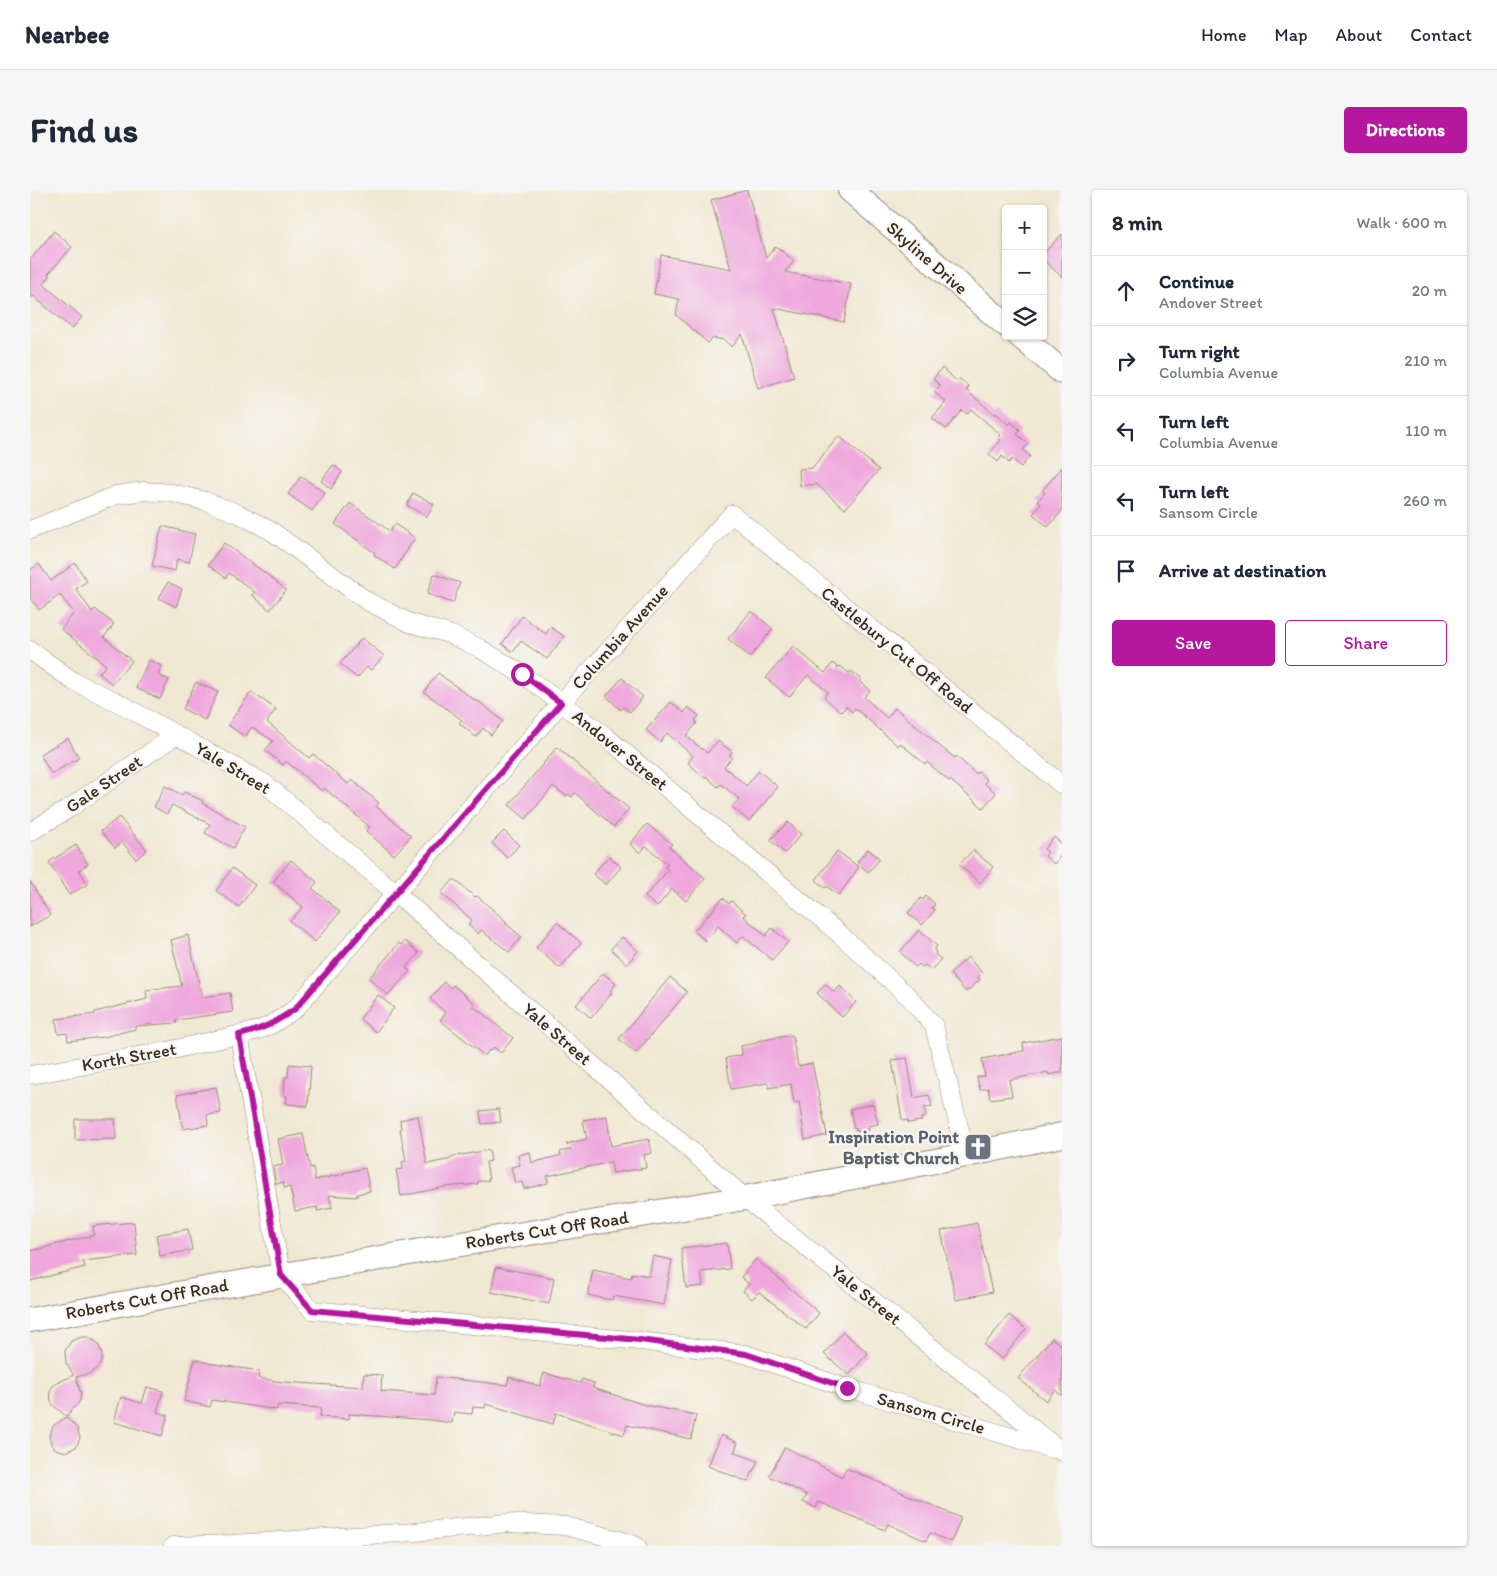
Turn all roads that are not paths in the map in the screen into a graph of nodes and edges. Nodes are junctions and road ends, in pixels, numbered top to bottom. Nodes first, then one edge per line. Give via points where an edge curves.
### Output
1 (850, 190) edge
2 (1002, 322) edge
3 (1025, 340) edge
4 (1062, 372) edge
5 (732, 514) joint
6 (30, 530) edge
7 (30, 650) edge
8 (561, 703) junction
9 (176, 735) junction
10 (1062, 785) edge
11 (30, 832) edge
12 (396, 893) junction
13 (234, 1036) junction
14 (30, 1075) edge
15 (1062, 1134) edge
16 (966, 1155) junction
17 (745, 1198) junction
18 (281, 1275) junction
19 (30, 1320) edge
20 (1062, 1452) edge
21 (172, 1546) edge
22 (637, 1546) edge

1 - 2 street, Skyline Drive
3 - 4 street
5 - 8 street, Columbia Avenue
5 - 10 street, Castlebury Cut Off Road
6 - 8 street, Andover Street via 116,495 144,491 172,493 205,501 273,532 367,601 410,623 449,634 479,648
7 - 9 street, Yale Street via 73,681
8 - 12 street, Columbia Avenue
8 - 16 street, Andover Street via 604,735 909,996 934,1026
9 - 11 street, Gale Street
9 - 12 street, Yale Street via 264,784
12 - 13 street, Columbia Avenue via 295,1009 259,1030
12 - 17 street, Yale Street
13 - 14 street, Korth Street
13 - 18 street
15 - 16 street, Roberts Cut Off Road
16 - 17 street, Roberts Cut Off Road
17 - 18 street, Roberts Cut Off Road
17 - 20 street, Yale Street
18 - 19 street, Roberts Cut Off Road
18 - 20 street, Sansom Circle via 312,1310 640,1340 746,1354 847,1388
21 - 22 street via 415,1532 508,1523 565,1526

